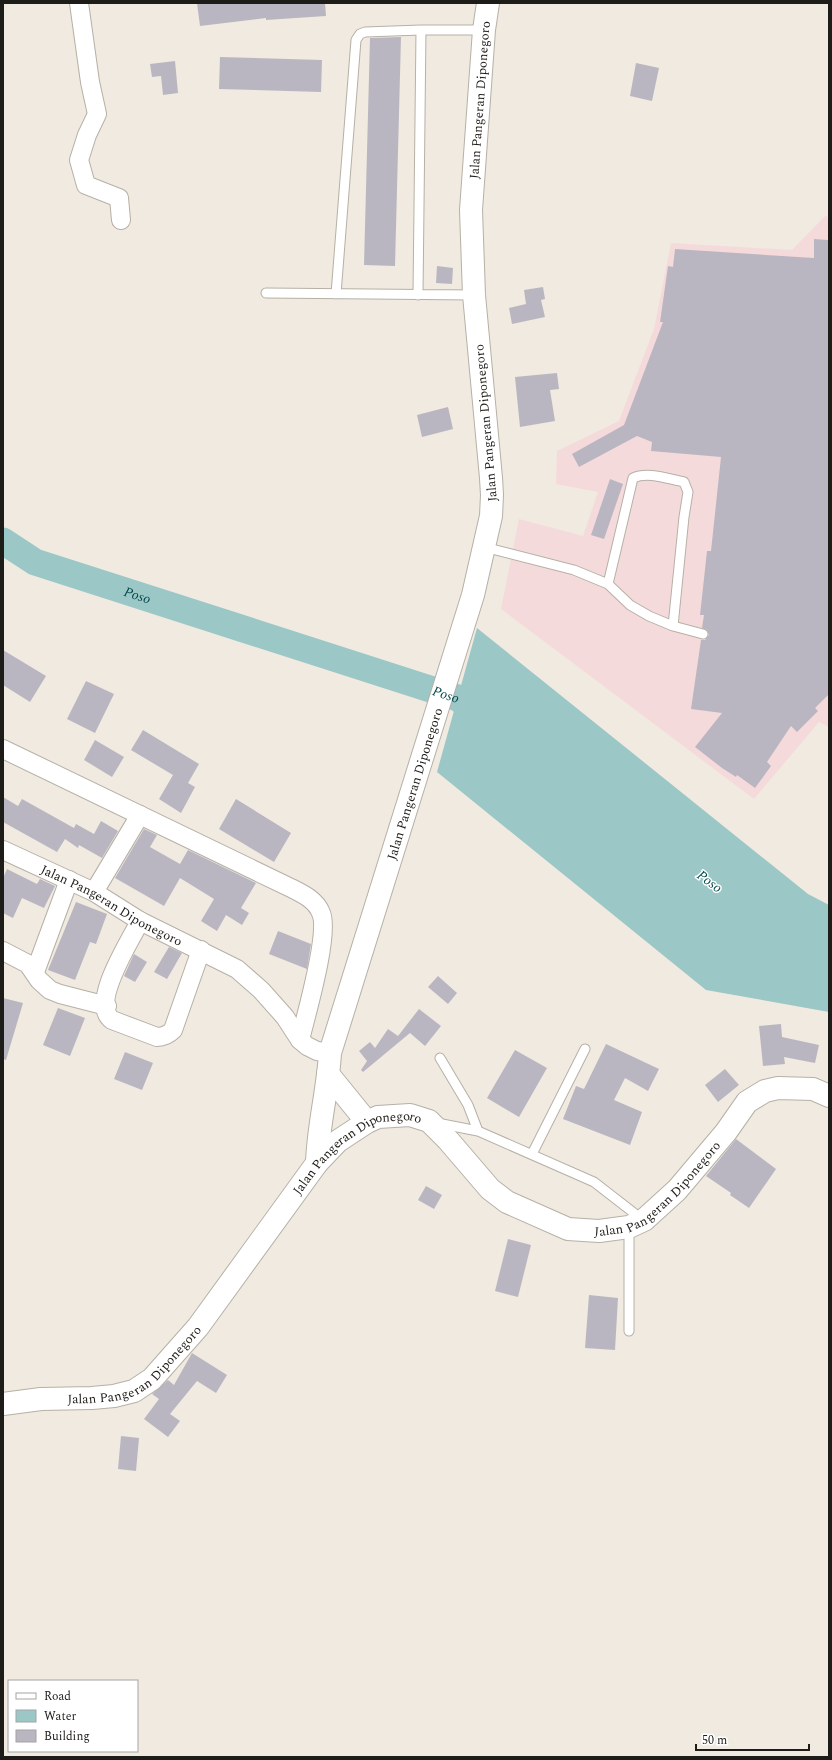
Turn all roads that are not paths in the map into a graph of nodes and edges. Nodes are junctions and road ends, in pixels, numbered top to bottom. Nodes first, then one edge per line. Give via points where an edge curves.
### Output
1 (79, 3) edge
2 (488, 3) edge
3 (422, 30) junction
4 (484, 30) junction
5 (121, 220) dead end
6 (266, 293) dead end
7 (336, 294) junction
8 (418, 295) junction
9 (474, 295) junction
10 (484, 547) junction
11 (608, 584) junction
12 (673, 626) junction
13 (703, 634) dead end
14 (3, 749) edge
15 (140, 815) junction
16 (3, 850) edge
17 (69, 880) junction
18 (94, 892) junction
19 (140, 921) junction
20 (201, 950) junction
21 (3, 951) edge
22 (35, 972) junction
23 (106, 1006) junction
24 (300, 1040) junction
25 (585, 1049) dead end
26 (440, 1058) dead end
27 (329, 1064) junction
28 (829, 1096) edge
29 (429, 1121) junction
30 (367, 1122) junction
31 (478, 1131) junction
32 (532, 1154) junction
33 (317, 1163) junction
34 (637, 1224) junction
35 (629, 1331) dead end
36 (3, 1404) edge

1 - 5 street via 90,82 98,114 78,160 86,186 119,198
2 - 4 main road, Jalan Pangeran Diponegoro
3 - 4 lane
3 - 7 lane via 365,32 356,40
3 - 8 lane
4 - 9 main road, Jalan Pangeran Diponegoro via 471,210
6 - 7 lane
7 - 8 lane
8 - 9 lane
9 - 10 main road, Jalan Pangeran Diponegoro via 492,495 491,516
10 - 11 lane via 574,570
10 - 27 main road, Jalan Pangeran Diponegoro via 473,595
11 - 12 lane via 621,597 643,612
11 - 12 lane via 633,478 650,475 684,482 688,492
12 - 13 lane
14 - 15 street
15 - 18 street
15 - 24 street via 298,892 317,906 324,924 317,968
16 - 17 street, Jalan Pangeran Diponegoro
17 - 18 street, Jalan Pangeran Diponegoro
17 - 22 street
18 - 19 street, Jalan Pangeran Diponegoro
19 - 20 street, Jalan Pangeran Diponegoro
19 - 23 street via 111,977 106,992
20 - 23 street via 173,1030 168,1035 157,1037 112,1020
20 - 24 street, Jalan Pangeran Diponegoro via 237,969 261,990 285,1017
21 - 22 street via 28,964
22 - 23 street via 39,980 50,990
24 - 27 street, Jalan Pangeran Diponegoro via 317,1051
25 - 32 lane
26 - 31 lane via 468,1105
27 - 30 main road
27 - 33 main road via 318,1138
28 - 34 main road, Jalan Pangeran Diponegoro via 813,1089 778,1088 765,1091 748,1102 677,1190
29 - 30 main road, Jalan Pangeran Diponegoro via 410,1114 401,1114 378,1117
29 - 31 lane
29 - 34 main road, Jalan Pangeran Diponegoro via 490,1189 508,1202 568,1229 599,1231
30 - 33 main road, Jalan Pangeran Diponegoro via 338,1141
31 - 32 lane
32 - 34 lane via 594,1182
33 - 36 main road, Jalan Pangeran Diponegoro via 198,1327 152,1379 134,1391 114,1396
34 - 35 lane

